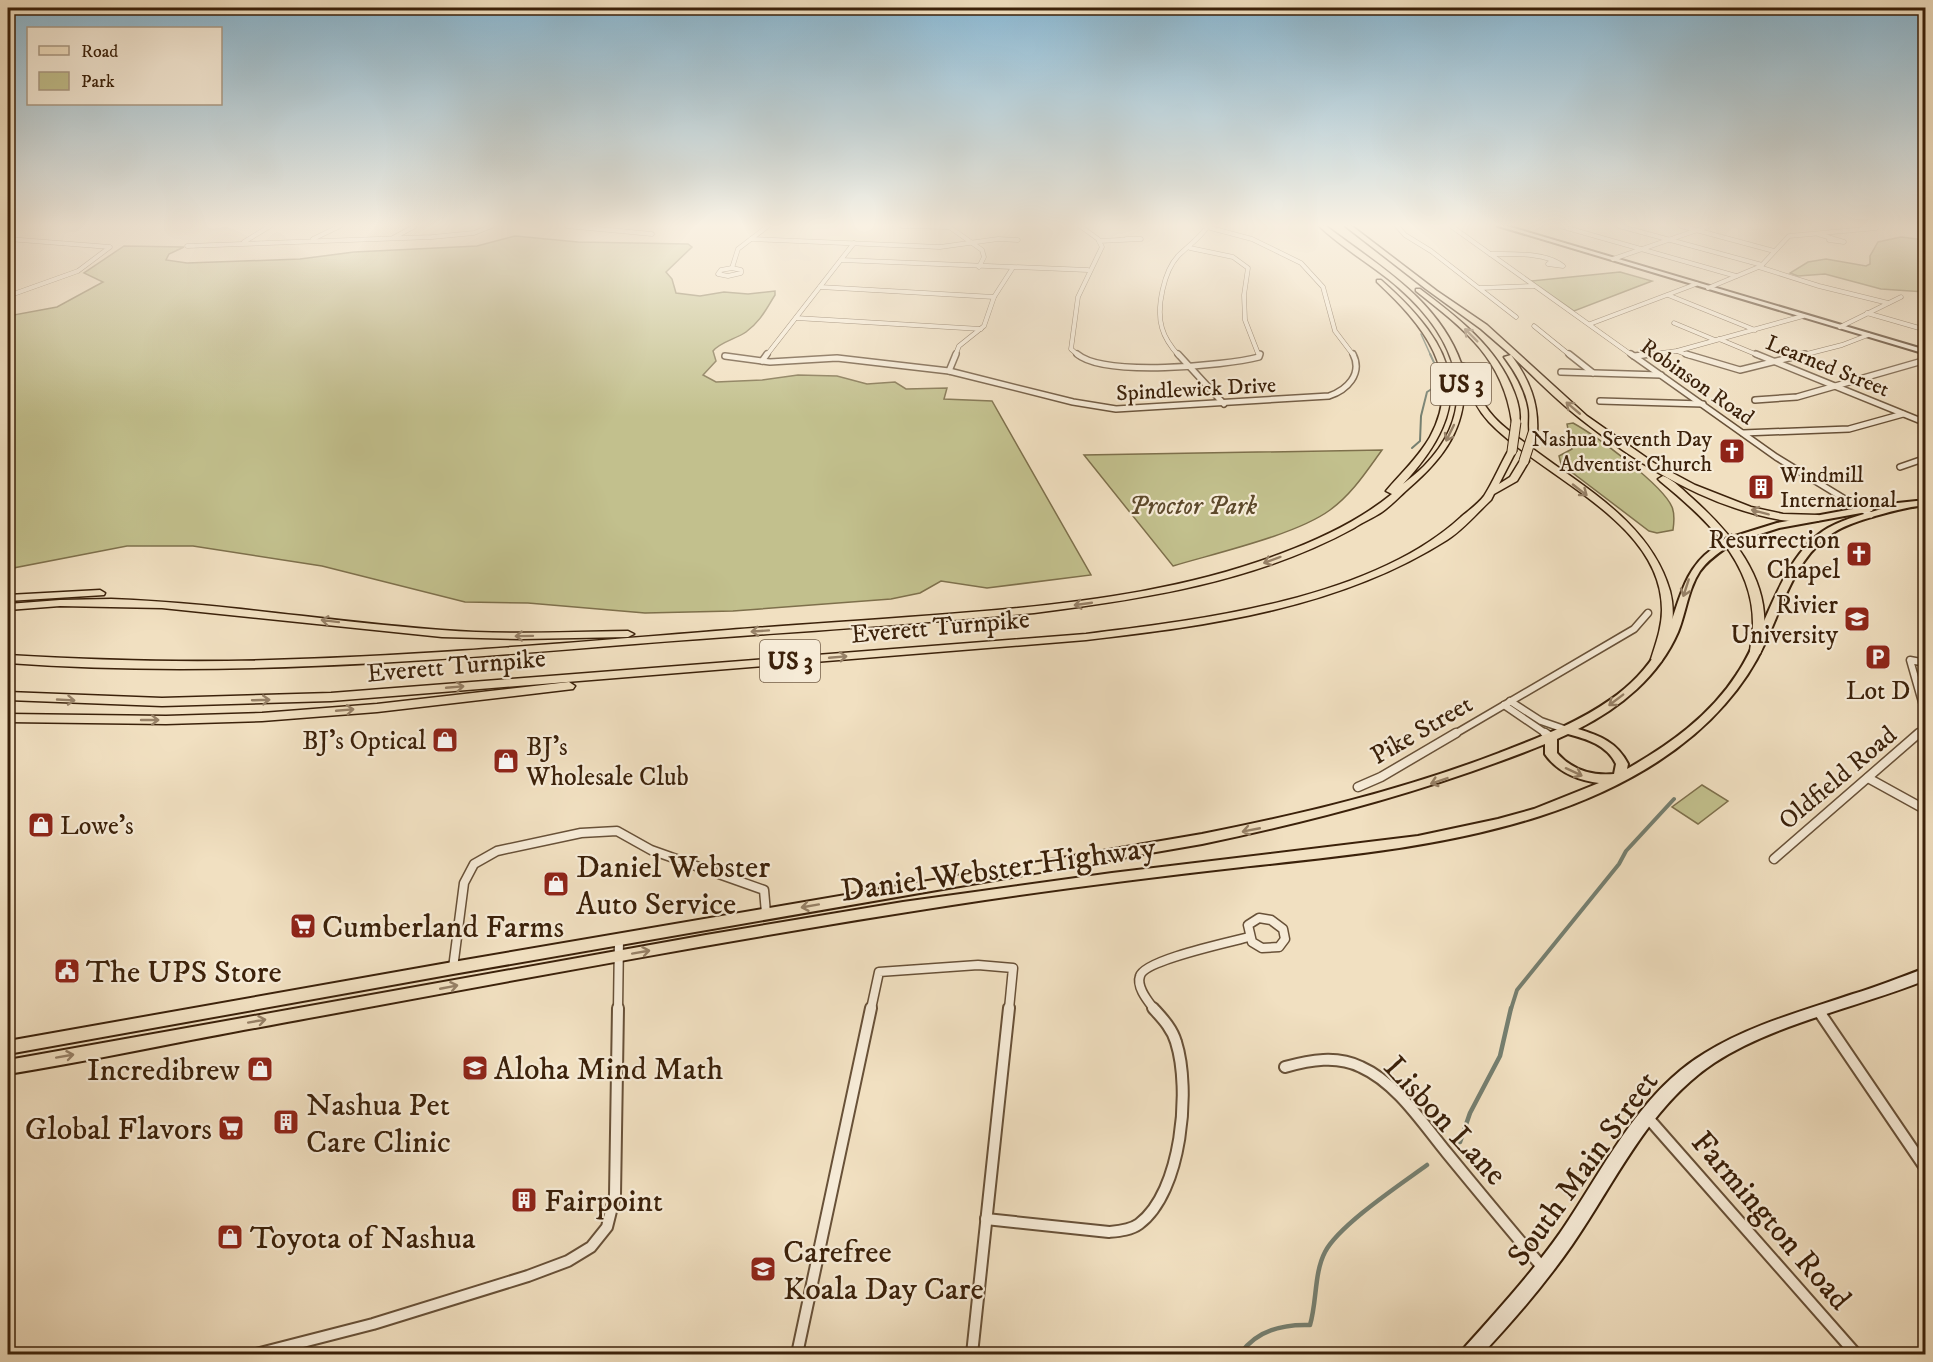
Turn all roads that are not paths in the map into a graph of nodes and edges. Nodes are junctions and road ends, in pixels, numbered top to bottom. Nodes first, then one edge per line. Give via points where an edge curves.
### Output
1 (27, 290) edge
2 (818, 290) edge
3 (865, 290) edge
4 (999, 290) edge
5 (1082, 290) edge
6 (1163, 290) edge
7 (1245, 290) edge
8 (1324, 290) edge
9 (1388, 290) edge
10 (1401, 290) edge
11 (1417, 290) edge
12 (1430, 290) edge
13 (1430, 290) edge
14 (1482, 290) edge
15 (1539, 290) edge
16 (1682, 290) edge
17 (1713, 290) edge
18 (1833, 290) edge
19 (1668, 295) junction
20 (8, 296) edge
21 (994, 297) junction
22 (1901, 297) dead end
23 (1888, 303) junction
24 (1867, 313) junction
25 (1803, 316) junction
26 (1516, 317) dead end
27 (796, 318) junction
28 (1674, 323) dead end
29 (1590, 324) junction
30 (1534, 326) dead end
31 (1840, 327) junction
32 (981, 329) junction
33 (1755, 330) junction
34 (1926, 330) edge
35 (1444, 335) junction
36 (1868, 335) junction
37 (1717, 339) junction
38 (1677, 351) junction
39 (1926, 352) edge
40 (725, 356) dead end
41 (1634, 356) junction
42 (1926, 360) edge
43 (762, 361) junction
44 (1775, 362) junction
45 (1187, 364) junction
46 (949, 370) junction
47 (1561, 372) dead end
48 (1593, 373) junction
49 (1661, 375) junction
50 (1836, 386) junction
51 (1755, 400) dead end
52 (1600, 401) dead end
53 (1224, 404) junction
54 (1703, 404) junction
55 (1903, 414) junction
56 (1926, 423) edge
57 (1743, 433) junction
58 (1624, 448) junction
59 (1926, 458) edge
60 (1900, 467) dead end
61 (1491, 493) junction
62 (1926, 502) edge
63 (1867, 513) junction
64 (1818, 518) junction
65 (1326, 537) junction
66 (8, 598) edge
67 (8, 608) edge
68 (1648, 613) dead end
69 (306, 618) junction
70 (708, 635) junction
71 (1756, 651) junction
72 (8, 654) edge
73 (1657, 658) junction
74 (8, 659) edge
75 (809, 659) junction
76 (1926, 663) edge
77 (86, 665) junction
78 (8, 696) edge
79 (1507, 703) junction
80 (1926, 716) edge
81 (8, 718) edge
82 (1926, 727) edge
83 (1567, 730) junction
84 (1551, 737) junction
85 (1619, 778) junction
86 (1868, 778) junction
87 (1358, 787) dead end
88 (1926, 810) edge
89 (1773, 859) dead end
90 (766, 913) junction
91 (1249, 938) dead end
92 (619, 939) junction
93 (619, 956) junction
94 (453, 968) junction
95 (1926, 974) edge
96 (1820, 1013) junction
97 (8, 1048) edge
98 (1285, 1066) dead end
99 (8, 1067) edge
100 (1649, 1119) junction
101 (1926, 1169) edge
102 (986, 1219) junction
103 (1544, 1269) junction
104 (256, 1354) edge
105 (797, 1354) edge
106 (972, 1354) edge
107 (1470, 1354) edge
108 (1856, 1354) edge

1 - 20 street
2 - 27 street
3 - 21 street
4 - 21 street
5 - 45 street via 1075,312 1071,347 1074,354 1105,367
6 - 45 street via 1160,310 1164,334
7 - 45 street via 1245,320 1261,354 1250,360
8 - 53 street, Spindlewick Drive via 1334,331 1353,353 1357,364 1351,386 1336,395
9 - 65 highway via 1407,306 1432,338 1445,369 1445,410 1434,441 1402,480 1369,509
10 - 35 highway, Everett Turnpike / US 3
61 -> 11 highway, Everett Turnpike / US 3, bridge via 1512,451 1516,422 1506,382 1476,339
12 - 61 highway, bridge via 1479,327 1516,368 1530,396 1533,433 1524,460 1514,479
58 -> 13 highway via 1570,406 1484,327
14 - 26 street
15 - 29 street, Robinson Road
16 - 19 street
17 - 25 street
18 - 23 street
19 - 29 street
19 - 33 street
21 - 32 street
22 - 23 street
23 - 24 street
24 - 31 street
24 - 34 street
25 - 31 street
25 - 33 street
27 - 32 street
27 - 43 street
28 - 37 street, Learned Street
29 - 41 street, Robinson Road
30 - 48 street
31 - 36 street
32 - 46 street via 959,346
33 - 37 street
35 -> 65 highway, Everett Turnpike / US 3 via 1458,363 1461,394 1456,422 1444,445 1401,492 1367,516
35 -> 73 highway via 1459,355 1476,398 1489,417 1617,520 1650,557 1663,581 1668,602 1666,628
36 - 39 street
36 - 44 street
37 - 38 street
37 - 44 street, Learned Street
38 - 41 street
38 - 44 street via 1731,370
40 - 43 street, Spindlewick Drive
41 - 49 street, Robinson Road
42 - 50 street
43 - 46 street, Spindlewick Drive via 828,357
44 - 50 street, Learned Street
45 - 53 street
46 - 53 street, Spindlewick Drive via 1094,407 1133,410
47 - 48 street
48 - 49 street
49 - 54 street, Robinson Road
50 - 51 street via 1797,397
50 - 55 street, Learned Street
52 - 54 street
54 - 57 street, Robinson Road
55 - 56 street, Learned Street
55 - 57 street via 1849,429
57 - 63 street, Robinson Road
64 -> 58 highway via 1781,517 1732,503 1676,479
58 - 71 highway via 1696,506 1740,557 1759,606
59 - 60 street
75 -> 61 highway, Everett Turnpike / US 3 via 1123,633 1268,609 1331,591 1402,561 1449,533
62 - 63 main road
63 - 64 main road, Daniel Webster Highway
63 - 71 main road, Daniel Webster Highway via 1834,528 1810,548 1794,570
64 -> 73 main road, Daniel Webster Highway, bridge via 1772,527 1724,545 1692,573 1675,626
65 -> 70 highway, Everett Turnpike / US 3 via 1278,558 1216,577 1093,603
66 - 69 highway via 71,593 149,594
67 - 69 highway via 140,601
68 - 79 street, Pike Street via 1634,629
70 -> 69 highway via 691,632 472,636
70 - 77 highway, Everett Turnpike / US 3 via 313,665
71 - 85 main road, Daniel Webster Highway via 1734,688 1701,723 1657,757
72 - 77 highway
73 -> 83 main road, Daniel Webster Highway via 1625,694
74 - 77 highway, Everett Turnpike / US 3
78 -> 75 highway, Everett Turnpike / US 3 via 146,702 296,699
81 -> 75 highway via 160,720 297,714
76 - 80 street, Oldfield Road via 1910,660
79 - 83 street, Pike Street
79 - 84 street, Pike Street
79 - 87 street, Pike Street
82 - 86 street, Oldfield Road
83 - 84 main road, Daniel Webster Highway
83 - 85 main road via 1599,740 1614,750 1622,764
84 -> 85 main road via 1551,754 1564,767 1590,778
84 -> 90 main road, Daniel Webster Highway via 1418,788 1291,822
93 -> 85 main road, Daniel Webster Highway via 975,896 1430,840 1526,816
86 - 88 street
86 - 89 street, Oldfield Road
90 - 92 main road, Daniel Webster Highway
90 - 94 street via 764,890 651,850 616,831 581,833 497,851 474,864 464,883
91 - 102 street via 1156,963 1139,977 1141,990 1175,1038 1184,1080 1173,1159 1147,1217 1124,1231
92 - 93 street
92 - 94 main road, Daniel Webster Highway
99 -> 93 main road, Daniel Webster Highway
93 - 104 street via 616,1186 611,1218 604,1233 576,1256 530,1275 396,1317
94 - 97 main road, Daniel Webster Highway
95 - 96 street, South Main Street
96 - 100 street, South Main Street via 1751,1037 1708,1059 1674,1087
96 - 101 street
98 - 103 street, Lisbon Lane via 1314,1059 1338,1060 1361,1066 1377,1076
100 - 103 street, South Main Street
100 - 108 street, Farmington Road
102 - 105 street via 1013,968 978,965 879,972
102 - 106 street
103 - 107 street, South Main Street

